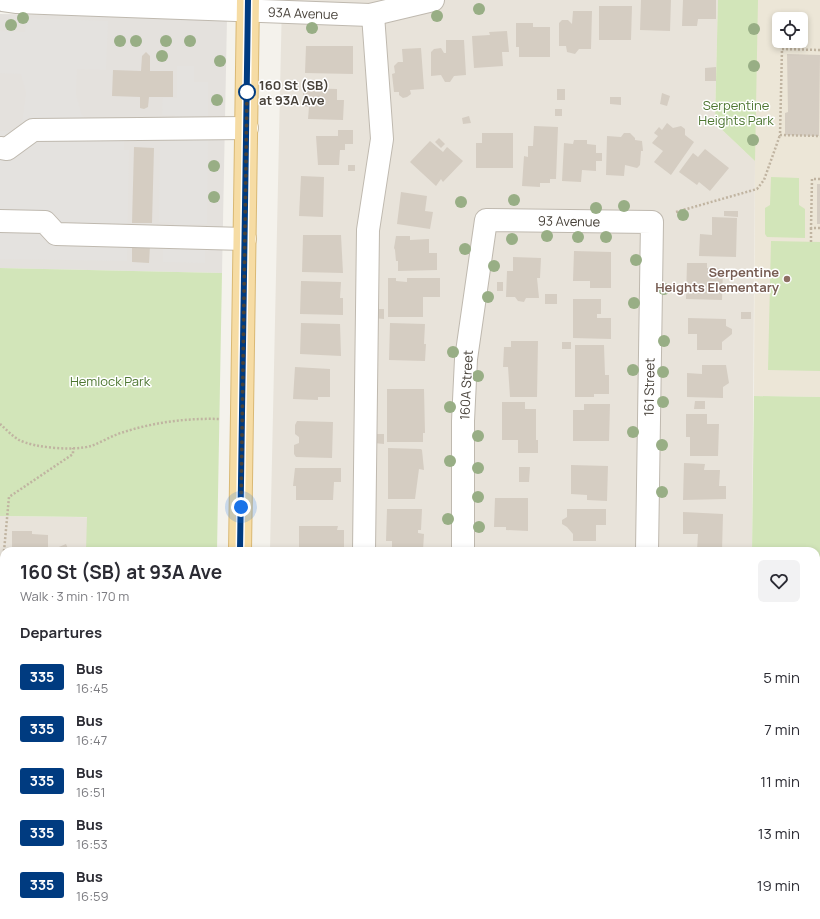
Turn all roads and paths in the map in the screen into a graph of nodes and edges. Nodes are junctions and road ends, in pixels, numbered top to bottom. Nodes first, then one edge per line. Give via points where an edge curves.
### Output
1 (3, 0) edge
2 (433, 0) edge
3 (117, 3) edge
4 (248, 6) edge
5 (376, 9) edge
6 (820, 50) edge
7 (247, 128) junction
8 (780, 135) junction
9 (820, 136) edge
10 (0, 148) edge
11 (820, 179) edge
12 (676, 212) dead end
13 (486, 220) joint
14 (0, 221) edge
15 (652, 222) joint
16 (811, 228) junction
17 (820, 228) edge
18 (245, 239) junction
19 (811, 242) dead end
20 (220, 419) dead end
21 (0, 424) edge
22 (73, 448) junction
23 (4, 547) edge
24 (240, 547) edge
25 (364, 547) edge
26 (463, 547) edge
27 (646, 547) edge

1 - 3 street, 93A Avenue
2 - 5 street, 93A Avenue
3 - 4 street, 93A Avenue
4 - 5 street, 93A Avenue
4 - 7 main road
5 - 25 street via 382,139 368,230
6 - 8 path via 782,49
7 - 10 street via 33,130 7,149
7 - 18 main road
8 - 9 path
8 - 12 path via 764,180 757,189
11 - 16 path via 812,179
13 - 15 street, 93 Avenue
13 - 26 street, 160A Street via 466,359
14 - 18 street via 46,222 56,234
15 - 27 street, 161 Street
16 - 17 path
16 - 19 path
18 - 24 main road
20 - 22 path via 192,419 148,426 124,432 90,446
21 - 22 path via 19,440
22 - 23 path via 73,454 9,497

